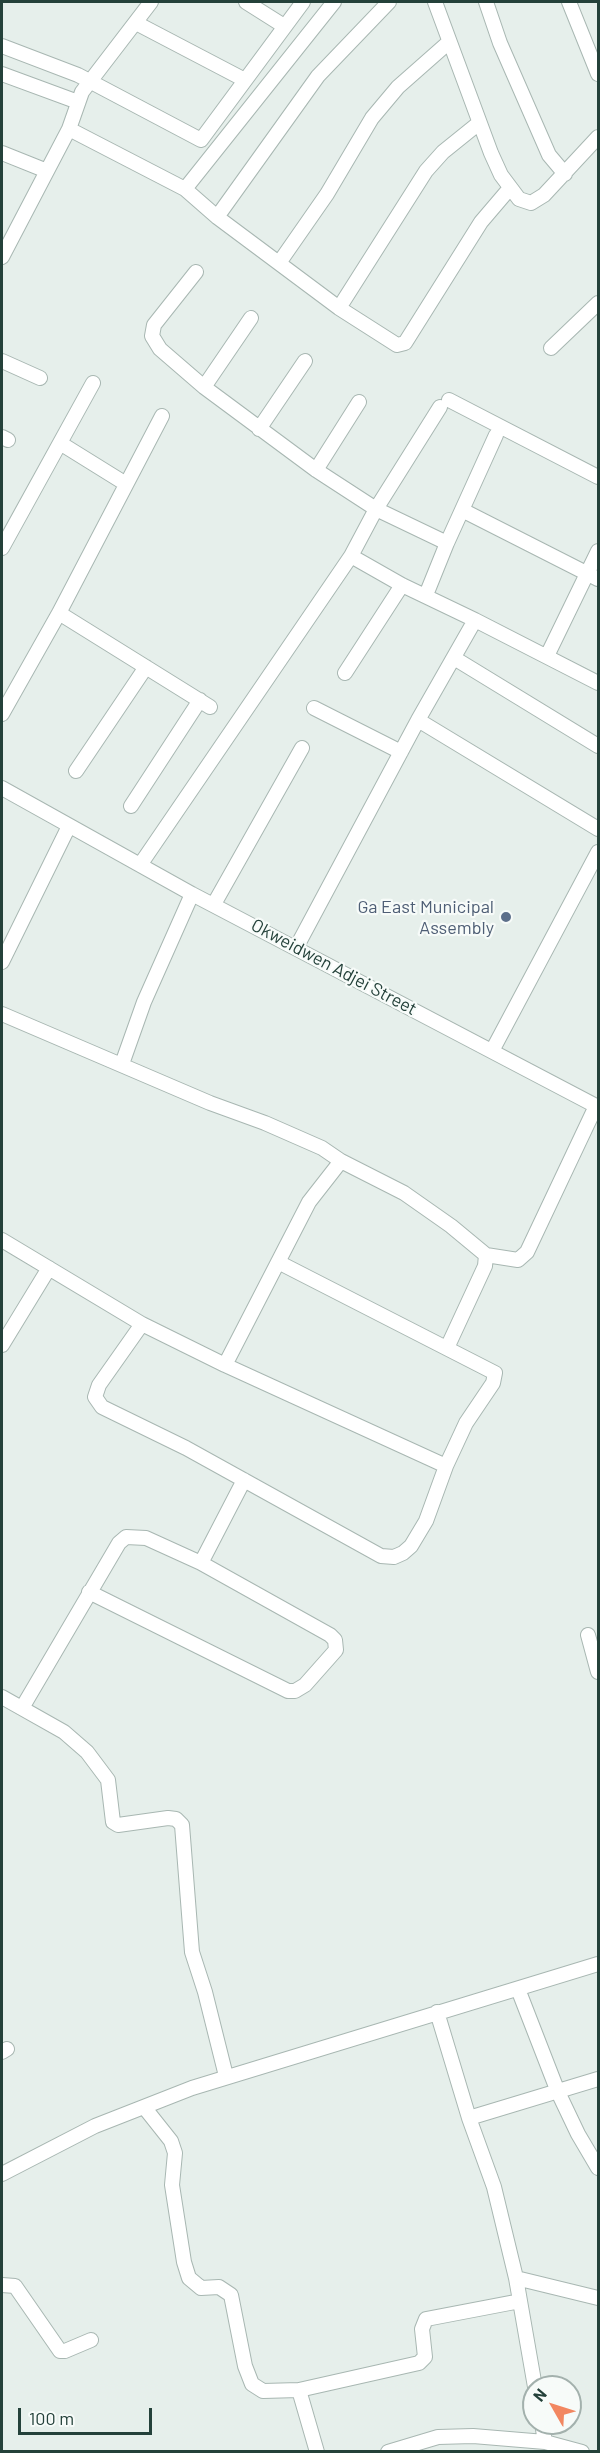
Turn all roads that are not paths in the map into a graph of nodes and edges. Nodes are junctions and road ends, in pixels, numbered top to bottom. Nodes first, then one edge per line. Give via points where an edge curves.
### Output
1 (151, 2) edge
2 (246, 2) edge
3 (303, 2) edge
4 (334, 2) edge
5 (389, 2) edge
6 (435, 2) edge
7 (486, 2) edge
8 (569, 2) edge
9 (136, 23) junction
10 (284, 26) junction
11 (449, 42) junction
12 (2, 45) edge
13 (2, 74) edge
14 (598, 74) edge
15 (247, 75) junction
16 (90, 81) junction
17 (268, 83) junction
18 (78, 102) junction
19 (479, 123) junction
20 (69, 129) junction
21 (598, 137) edge
22 (2, 153) edge
23 (46, 171) junction
24 (565, 174) junction
25 (510, 188) junction
26 (185, 189) junction
27 (217, 217) junction
28 (2, 257) edge
29 (279, 263) junction
30 (196, 272) dead end
31 (598, 303) edge
32 (339, 308) junction
33 (250, 318) dead end
34 (592, 318) edge
35 (550, 348) dead end
36 (2, 361) edge
37 (305, 361) dead end
38 (40, 378) dead end
39 (93, 382) dead end
40 (204, 387) junction
41 (359, 402) dead end
42 (162, 416) dead end
43 (259, 429) junction
44 (496, 435) dead end
45 (60, 443) junction
46 (316, 470) junction
47 (598, 477) edge
48 (126, 484) junction
49 (376, 509) junction
50 (464, 511) junction
51 (447, 543) junction
52 (2, 548) edge
53 (598, 551) edge
54 (351, 556) junction
55 (593, 577) edge
56 (402, 585) junction
57 (426, 595) junction
58 (58, 613) junction
59 (475, 620) junction
60 (547, 656) junction
61 (454, 658) junction
62 (146, 667) junction
63 (345, 673) dead end
64 (598, 683) edge
65 (315, 708) dead end
66 (2, 714) edge
67 (418, 720) junction
68 (598, 746) edge
69 (302, 748) dead end
70 (401, 752) junction
71 (76, 771) dead end
72 (2, 788) edge
73 (131, 806) dead end
74 (69, 826) junction
75 (598, 829) edge
76 (598, 852) edge
77 (140, 865) junction
78 (192, 894) junction
79 (214, 904) junction
80 (296, 948) junction
81 (2, 962) edge
82 (2, 1014) edge
83 (492, 1051) junction
84 (122, 1064) junction
85 (597, 1106) edge
86 (341, 1161) junction
87 (2, 1240) edge
88 (486, 1255) junction
89 (278, 1262) junction
90 (49, 1268) junction
91 (142, 1324) junction
92 (2, 1345) edge
93 (447, 1348) junction
94 (225, 1365) junction
95 (446, 1466) junction
96 (244, 1480) junction
97 (201, 1563) junction
98 (89, 1592) junction
99 (588, 1635) dead end
100 (598, 1672) edge
101 (2, 1697) edge
102 (22, 1708) junction
103 (598, 1964) edge
104 (518, 1989) junction
105 (437, 2012) junction
106 (226, 2076) junction
107 (598, 2079) edge
108 (558, 2092) junction
109 (144, 2106) junction
110 (469, 2118) junction
111 (598, 2168) edge
112 (2, 2174) edge
113 (516, 2278) junction
114 (2, 2284) edge
115 (598, 2298) edge
116 (520, 2301) junction
117 (91, 2340) dead end
118 (533, 2375) edge
119 (299, 2390) junction
120 (544, 2435) edge
121 (545, 2442) junction
122 (506, 2445) edge
123 (317, 2451) edge
124 (388, 2451) edge
125 (582, 2451) edge

1 - 9 street
2 - 10 street
3 - 10 street
4 - 17 street
5 - 27 street via 318,76
6 - 11 street
7 - 24 street via 549,154
8 - 14 street
9 - 15 street
9 - 16 street
10 - 15 street
11 - 19 street
11 - 29 street via 403,83 372,118 327,194
12 - 16 street
13 - 18 street
15 - 16 street via 201,140
15 - 17 street
16 - 18 street
17 - 26 street
18 - 20 street
19 - 25 street
19 - 32 street via 426,171
20 - 23 street
20 - 26 street
21 - 24 street
22 - 23 street
23 - 28 street
24 - 25 street via 531,203 519,199
25 - 32 street via 481,222 405,343 393,344
26 - 27 street
27 - 29 street
29 - 32 street
30 - 40 street via 154,325 152,336 160,349
31 - 34 street
33 - 40 street
34 - 35 street
36 - 38 street
37 - 43 street
39 - 45 street
40 - 43 street
41 - 46 street
42 - 48 street
43 - 46 street
44 - 50 street
45 - 48 street
45 - 52 street
46 - 49 street
47 - 49 street via 444,403
48 - 58 street
49 - 51 street
49 - 54 street
50 - 51 street
50 - 55 street
51 - 57 street
53 - 55 street
54 - 56 street
54 - 77 street
55 - 60 street
56 - 57 street
56 - 63 street
57 - 59 street
58 - 62 street
58 - 66 street
59 - 60 street
59 - 61 street
60 - 64 street
61 - 67 street
61 - 68 street
62 - 71 street
62 - 73 street via 205,704
65 - 70 street
67 - 70 street
67 - 75 street
69 - 79 street
70 - 80 street
72 - 74 street, Okweidwen Adjei Street
74 - 77 street, Okweidwen Adjei Street
74 - 81 street
76 - 83 street
77 - 78 street, Okweidwen Adjei Street
78 - 79 street, Okweidwen Adjei Street
78 - 84 street via 144,1002
79 - 80 street, Okweidwen Adjei Street
80 - 83 street, Okweidwen Adjei Street
82 - 84 street
83 - 85 street, Okweidwen Adjei Street
84 - 86 street via 322,1148
85 - 88 street via 527,1252 518,1260
86 - 88 street via 404,1193
86 - 89 street via 309,1202
87 - 90 street
88 - 93 street via 485,1266
89 - 93 street
89 - 94 street
90 - 91 street
90 - 92 street
91 - 94 street
91 - 96 street via 107,1372 96,1392 96,1402 115,1416
93 - 95 street via 493,1371 495,1376
94 - 95 street
95 - 96 street via 426,1521 404,1554 394,1557 381,1556
96 - 97 street
97 - 98 street via 146,1538 126,1537 108,1558
97 - 98 street via 335,1640 336,1650 306,1685 288,1691
98 - 102 street
99 - 100 street
101 - 102 street
102 - 106 street via 64,1732 104,1772 114,1822 118,1825 168,1818 182,1825 192,1952
103 - 104 street
104 - 105 street
104 - 108 street
105 - 106 street
105 - 110 street
106 - 109 street
107 - 108 street
108 - 110 street
108 - 111 street
109 - 112 street via 95,2126
109 - 119 street via 171,2141 175,2153 172,2185 189,2277 201,2288 219,2287 231,2295 245,2366 255,2388
110 - 113 street via 494,2187
113 - 115 street
113 - 116 street
114 - 117 street via 15,2286 60,2350
116 - 118 street
116 - 119 street via 426,2319 422,2329 425,2357 418,2363
119 - 123 street
120 - 121 street
121 - 122 street
121 - 125 street
122 - 124 street via 438,2437

